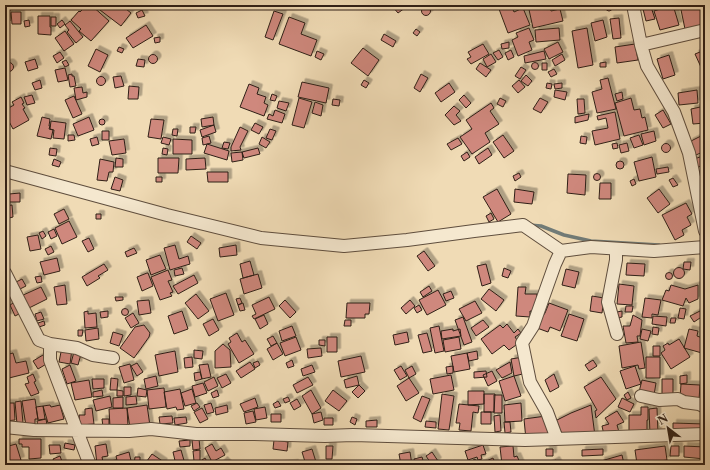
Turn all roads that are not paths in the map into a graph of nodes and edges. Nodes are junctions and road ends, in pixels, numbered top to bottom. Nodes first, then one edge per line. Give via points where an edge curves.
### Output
1 (633, 5) edge
2 (705, 30) edge
3 (641, 45) junction
4 (5, 171) edge
5 (705, 231) edge
6 (705, 247) edge
7 (616, 249) junction
8 (561, 251) junction
9 (5, 273) edge
10 (617, 334) dead end
11 (50, 344) junction
12 (113, 358) dead end
13 (640, 396) dead end
14 (705, 407) edge
15 (5, 427) edge
16 (77, 430) junction
17 (705, 434) edge
18 (557, 439) junction
19 (90, 465) edge

1 - 3 street
2 - 3 street
3 - 5 street via 647,66 674,112 689,152
4 - 8 street via 261,238 344,246 523,225
6 - 7 street via 654,251
7 - 8 street via 591,247
7 - 10 street via 608,302
8 - 18 street via 533,326 522,343 530,382
9 - 11 street via 39,340
11 - 12 street
11 - 16 street via 50,360
13 - 14 street via 659,400 678,399
15 - 16 street
16 - 18 street via 151,429 196,434
16 - 19 street
17 - 18 street

